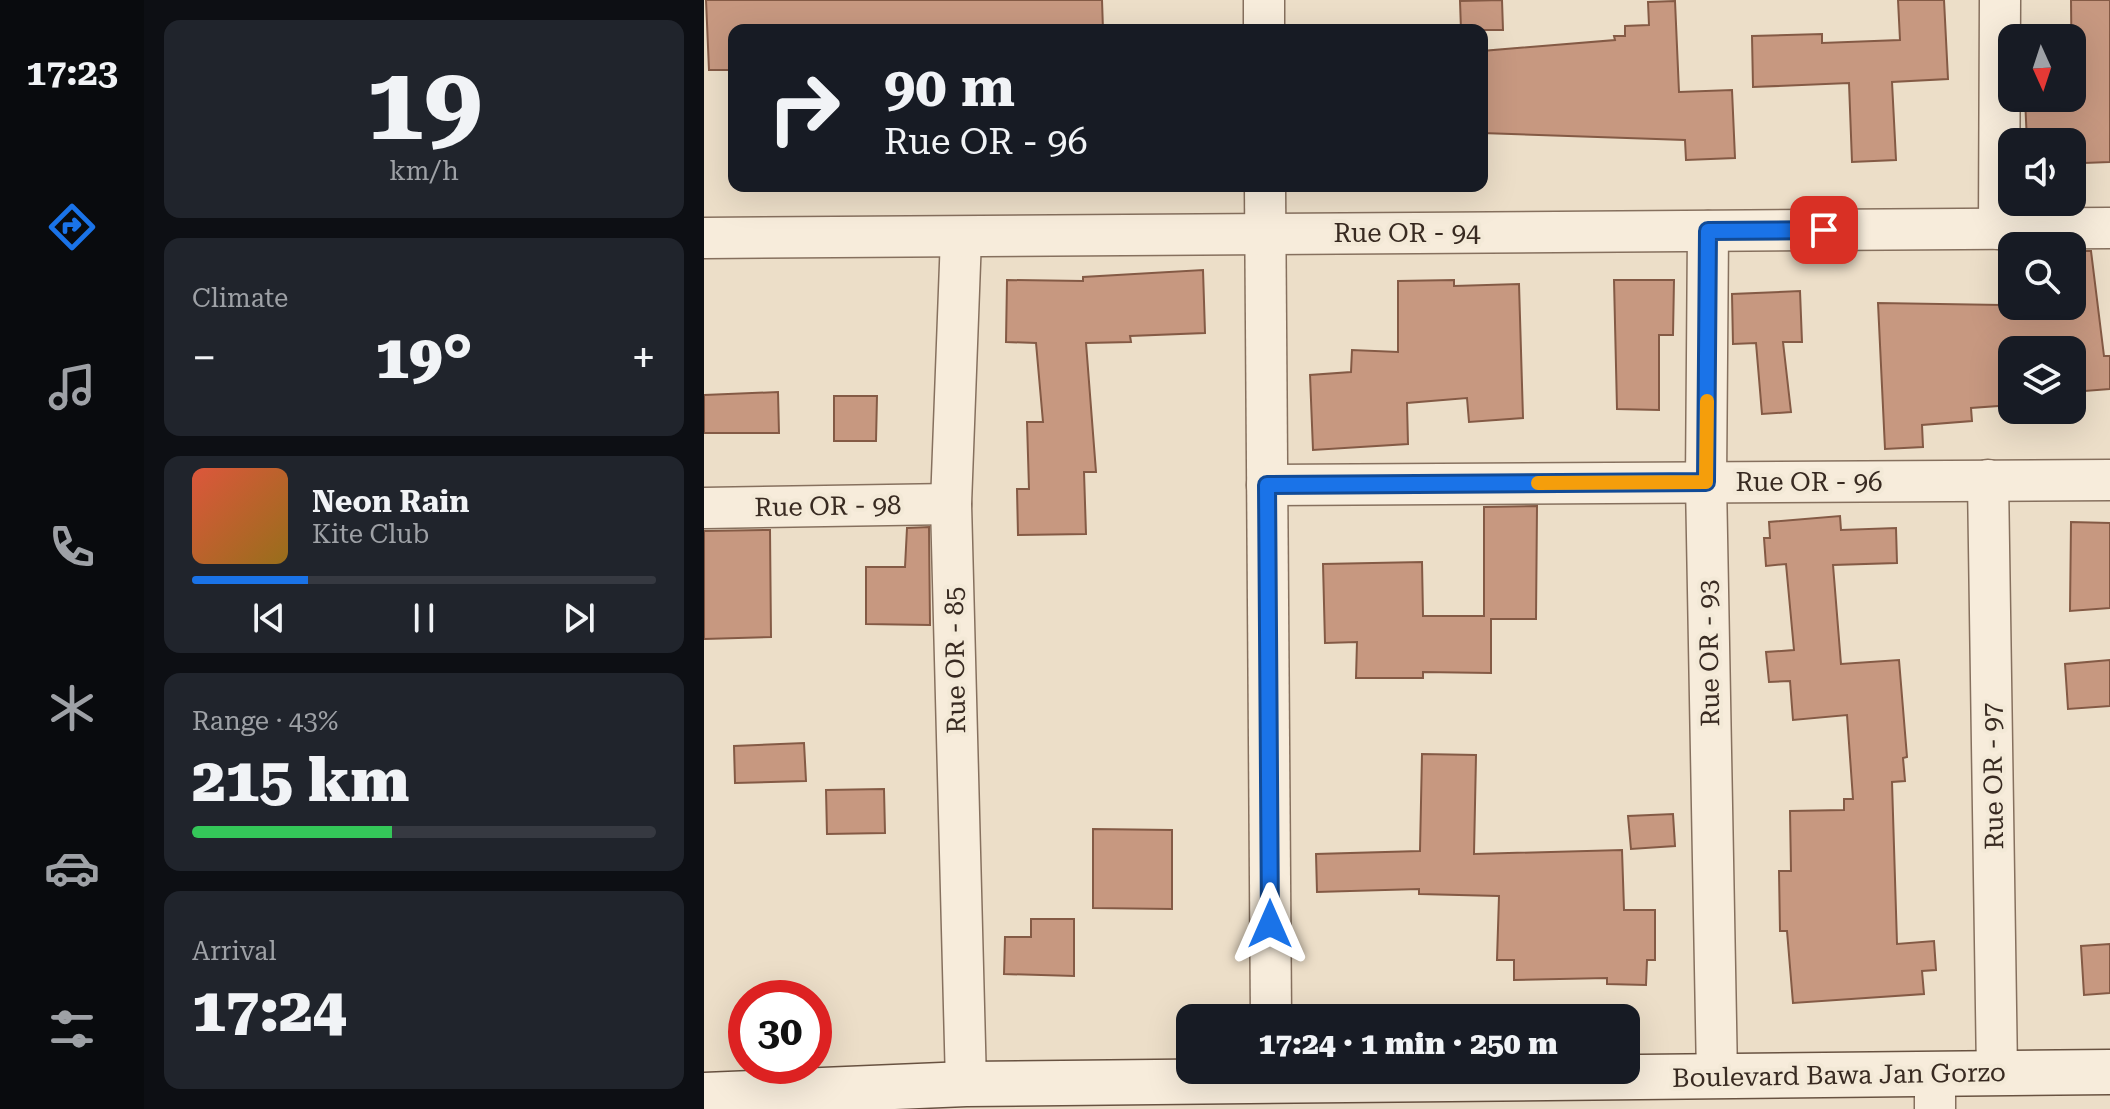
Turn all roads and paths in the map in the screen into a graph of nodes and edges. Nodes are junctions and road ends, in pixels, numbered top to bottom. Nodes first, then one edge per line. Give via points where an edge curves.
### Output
1 (1264, 0) edge
2 (2000, 0) edge
3 (1264, 24) edge
4 (1265, 192) edge
5 (2110, 228) edge
6 (1999, 229) junction
7 (1708, 231) junction
8 (1265, 234) junction
9 (961, 237) junction
10 (704, 238) edge
11 (1988, 480) junction
12 (2110, 480) edge
13 (1706, 482) junction
14 (1267, 485) junction
15 (951, 504) junction
16 (704, 508) edge
17 (1271, 1004) edge
18 (2110, 1072) edge
19 (1997, 1073) junction
20 (1717, 1076) junction
21 (966, 1084) junction
22 (1271, 1088) edge
23 (1935, 1091) edge
24 (704, 1095) edge

1 - 3 street
2 - 6 street
4 - 8 street
5 - 6 street, Rue OR - 94
6 - 7 street, Rue OR - 94
7 - 8 street, Rue OR - 94
7 - 13 street, Rue OR - 93
8 - 9 street, Rue OR - 94
8 - 14 street
9 - 10 street, Rue OR - 94
9 - 15 street, Rue OR - 85
11 - 12 street, Rue OR - 96
11 - 13 street, Rue OR - 96
11 - 19 street, Rue OR - 97
13 - 14 street, Rue OR - 96
13 - 20 street, Rue OR - 93
14 - 17 street
15 - 16 street, Rue OR - 98
15 - 21 street, Rue OR - 85
18 - 19 main road, Boulevard Bawa Jan Gorzo
19 - 23 main road, Boulevard Bawa Jan Gorzo
20 - 22 main road, Boulevard Bawa Jan Gorzo
20 - 23 main road, Boulevard Bawa Jan Gorzo
21 - 22 main road, Boulevard Bawa Jan Gorzo
21 - 24 main road, Boulevard Bawa Jan Gorzo

